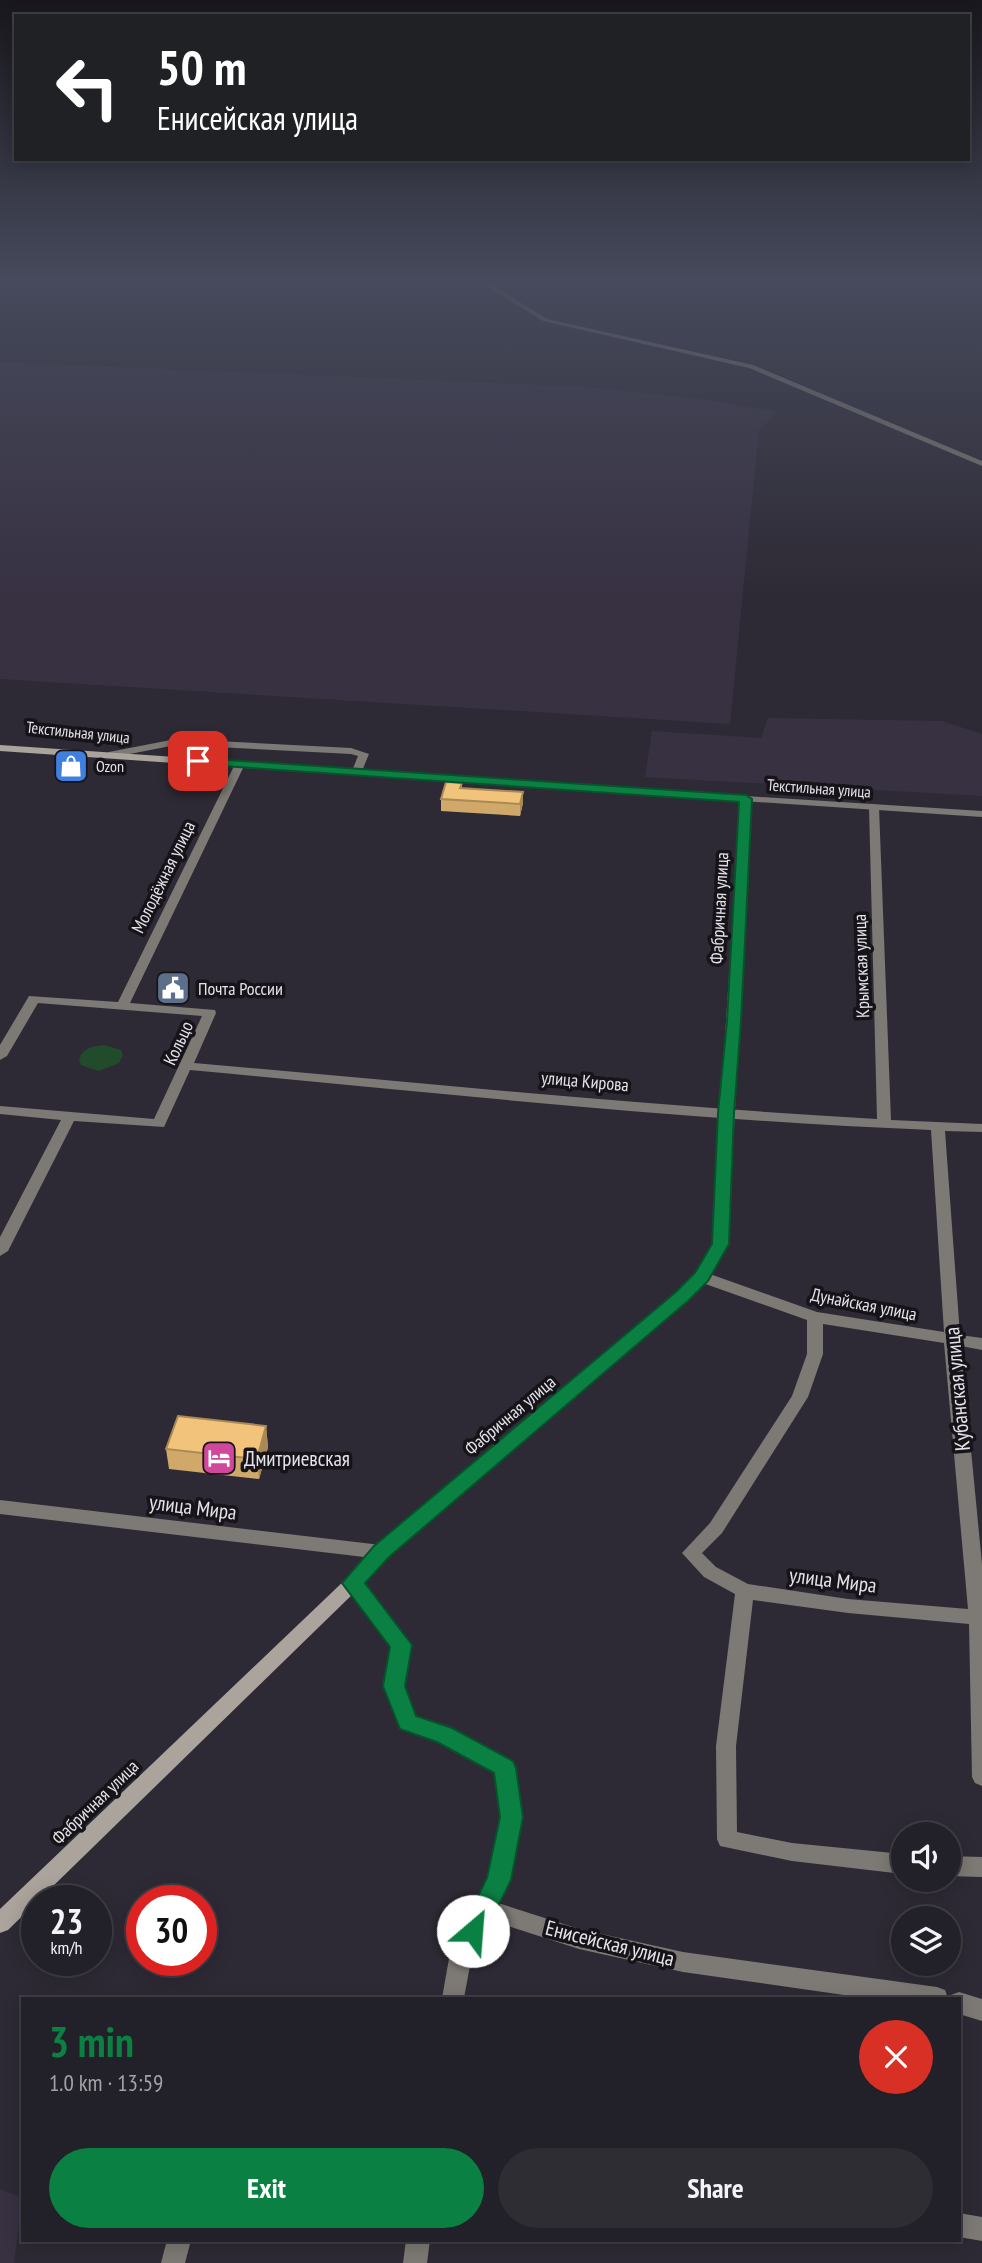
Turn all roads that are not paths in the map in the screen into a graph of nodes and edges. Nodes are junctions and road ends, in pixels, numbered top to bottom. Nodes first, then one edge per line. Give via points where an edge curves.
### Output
1 (797, 384) edge
2 (982, 464) edge
3 (0, 740) edge
4 (0, 748) edge
5 (105, 751) junction
6 (150, 753) junction
7 (242, 759) junction
8 (357, 771) junction
9 (746, 799) junction
10 (874, 807) junction
11 (982, 814) edge
12 (122, 1006) junction
13 (5, 1038) edge
14 (0, 1056) edge
15 (186, 1066) junction
16 (0, 1110) edge
17 (726, 1113) junction
18 (70, 1116) junction
19 (884, 1125) junction
20 (938, 1127) junction
21 (982, 1128) edge
22 (0, 1251) edge
23 (702, 1277) junction
24 (815, 1317) junction
25 (952, 1340) junction
26 (982, 1344) edge
27 (0, 1507) edge
28 (381, 1552) junction
29 (353, 1583) junction
30 (745, 1591) junction
31 (980, 1618) edge
32 (982, 1777) edge
33 (891, 1863) edge
34 (961, 1866) edge
35 (982, 1867) edge
36 (484, 1908) junction
37 (0, 1923) edge
38 (453, 1997) edge
39 (930, 1997) edge
40 (961, 2004) edge
41 (982, 2010) edge
42 (961, 2225) edge
43 (982, 2229) edge
44 (178, 2242) edge
45 (418, 2242) edge
46 (173, 2263) edge
47 (415, 2263) edge

1 - 2 street
3 - 5 main road, Текстильная улица
4 - 5 main road, Текстильная улица
5 - 6 main road, Текстильная улица
5 - 6 main road, Текстильная улица
6 - 7 main road, Текстильная улица
6 - 8 street via 163,742 176,742 364,754
7 - 8 main road, Текстильная улица
7 - 12 street, Молодёжная улица
8 - 9 main road, Текстильная улица
9 - 10 street, Текстильная улица
9 - 17 main road, Фабричная улица
10 - 11 street, Текстильная улица
10 - 19 street, Крымская улица
12 - 13 street, Кольцо via 34,999
12 - 15 street, Кольцо via 210,1013
13 - 14 street, Кольцо
15 - 17 street, улица Кирова
15 - 18 street, Кольцо via 159,1124
16 - 18 street, Кольцо
17 - 19 street, улица Кирова
17 - 23 main road, Фабричная улица via 720,1244
18 - 22 street
19 - 20 street, улица Кирова
20 - 21 street, улица Кирова
20 - 25 street, Кубанская улица
23 - 24 street, Дунайская улица
23 - 28 main road, Фабричная улица
24 - 25 street, Дунайская улица
24 - 30 street, улица Мира via 815,1354 800,1397 716,1528 691,1553 710,1572
25 - 26 street, Дунайская улица
25 - 31 street, Кубанская улица
27 - 28 street, улица Мира
28 - 29 main road, Фабричная улица
29 - 36 street via 401,1645 394,1686 408,1722 444,1735 505,1768 512,1817 499,1880
29 - 37 main road, Фабричная улица
30 - 31 street, улица Мира
30 - 33 street via 726,1746 727,1839 792,1852
31 - 32 street, Кубанская улица
34 - 35 street
36 - 38 street via 461,1954
36 - 39 street, Енисейская улица via 579,1939 684,1962
40 - 41 street
42 - 43 street
44 - 46 street
45 - 47 street

